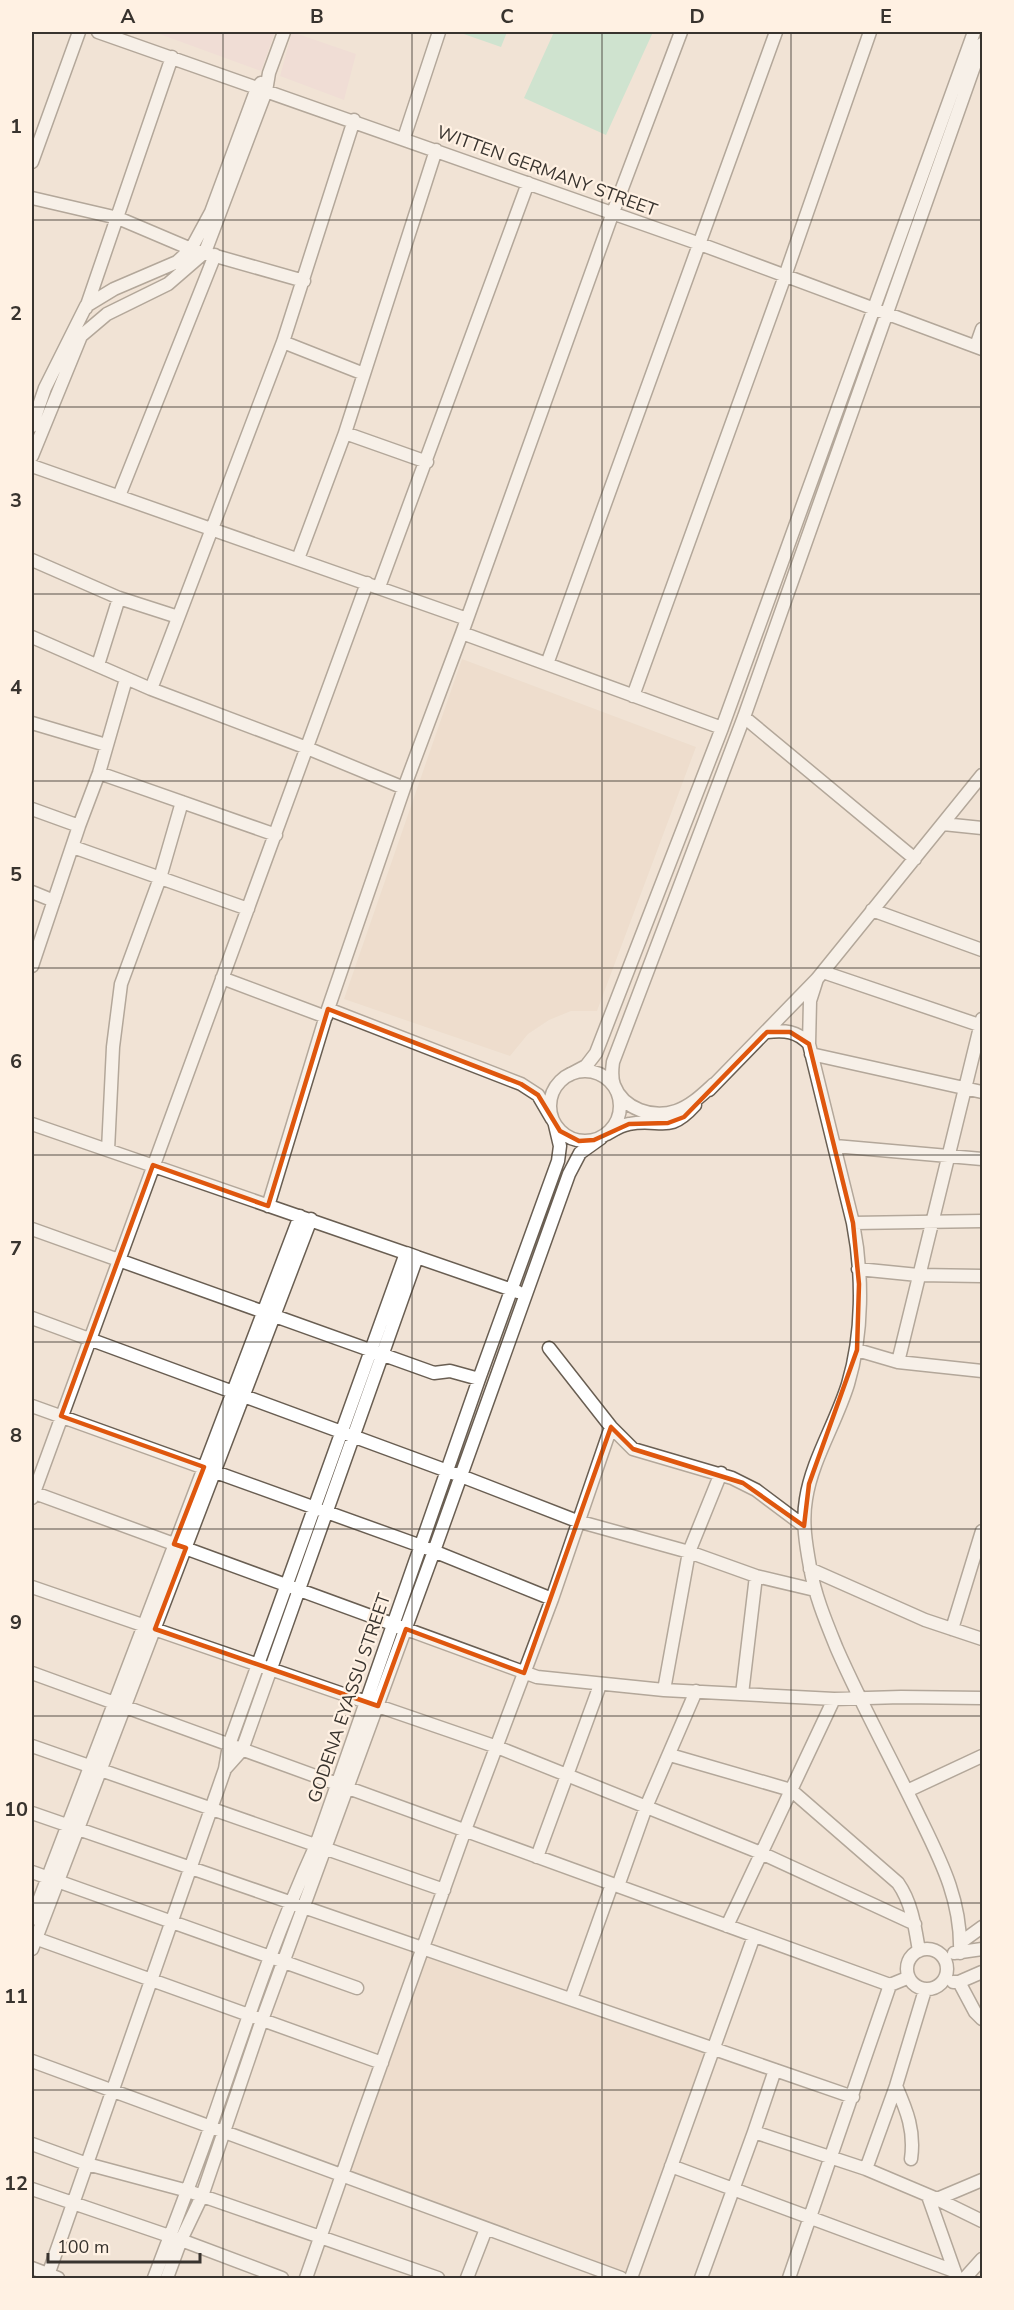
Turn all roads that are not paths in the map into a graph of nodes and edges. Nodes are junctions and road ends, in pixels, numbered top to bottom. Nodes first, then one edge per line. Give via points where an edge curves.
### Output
1 (79, 32) edge
2 (98, 32) edge
3 (284, 32) edge
4 (439, 32) edge
5 (681, 32) edge
6 (776, 32) edge
7 (870, 32) edge
8 (974, 32) edge
9 (982, 44) edge
10 (172, 57) junction
11 (262, 90) junction
12 (354, 120) junction
13 (404, 138) junction
14 (436, 150) junction
15 (32, 162) edge
16 (528, 183) junction
17 (32, 198) edge
18 (612, 214) junction
19 (118, 218) junction
20 (700, 244) junction
21 (191, 249) junction
22 (210, 253) junction
23 (785, 276) junction
24 (304, 281) junction
25 (86, 306) junction
26 (874, 308) junction
27 (887, 314) junction
28 (982, 328) edge
29 (81, 336) junction
30 (283, 342) junction
31 (979, 347) edge
32 (364, 374) junction
33 (32, 426) edge
34 (345, 433) junction
35 (32, 456) edge
36 (427, 462) junction
37 (32, 466) edge
38 (119, 496) junction
39 (795, 525) junction
40 (212, 529) junction
41 (810, 532) junction
42 (298, 559) junction
43 (32, 560) edge
44 (373, 585) junction
45 (119, 598) junction
46 (178, 617) junction
47 (467, 619) junction
48 (462, 633) junction
49 (32, 637) edge
50 (547, 664) junction
51 (98, 665) junction
52 (126, 679) junction
53 (151, 689) junction
54 (633, 696) junction
55 (744, 717) junction
56 (32, 723) edge
57 (722, 728) junction
58 (106, 745) junction
59 (307, 748) junction
60 (99, 773) junction
61 (982, 775) edge
62 (404, 788) junction
63 (182, 802) junction
64 (32, 810) edge
65 (943, 824) junction
66 (79, 826) junction
67 (982, 828) edge
68 (276, 835) junction
69 (72, 847) junction
70 (915, 859) junction
71 (159, 878) junction
72 (662, 878) junction
73 (680, 884) junction
74 (32, 892) edge
75 (54, 901) junction
76 (248, 909) junction
77 (872, 910) junction
78 (982, 950) edge
79 (32, 965) edge
80 (820, 975) junction
81 (222, 978) junction
82 (327, 1013) junction
83 (982, 1023) edge
84 (767, 1032) junction
85 (810, 1049) junction
86 (566, 1077) junction
87 (521, 1084) junction
88 (714, 1084) junction
89 (615, 1088) junction
90 (967, 1089) junction
91 (982, 1092) edge
92 (553, 1122) junction
93 (32, 1124) edge
94 (604, 1136) junction
95 (835, 1146) junction
96 (108, 1150) junction
97 (949, 1156) junction
98 (982, 1159) edge
99 (153, 1165) junction
100 (268, 1206) junction
101 (305, 1217) junction
102 (932, 1221) junction
103 (982, 1221) edge
104 (853, 1222) junction
105 (32, 1229) edge
106 (411, 1255) junction
107 (118, 1260) junction
108 (858, 1269) junction
109 (918, 1275) junction
110 (982, 1276) edge
111 (512, 1290) junction
112 (526, 1295) junction
113 (269, 1314) junction
114 (32, 1318) edge
115 (89, 1340) junction
116 (549, 1348) dead end
117 (856, 1350) junction
118 (376, 1353) junction
119 (898, 1362) junction
120 (982, 1371) edge
121 (478, 1379) junction
122 (238, 1394) junction
123 (32, 1406) edge
124 (61, 1416) junction
125 (611, 1427) junction
126 (347, 1434) junction
127 (209, 1470) junction
128 (448, 1471) junction
129 (721, 1473) junction
130 (461, 1476) junction
131 (32, 1494) edge
132 (320, 1510) junction
133 (577, 1521) junction
134 (804, 1526) junction
135 (982, 1531) edge
136 (421, 1545) junction
137 (180, 1546) junction
138 (434, 1551) junction
139 (689, 1552) junction
140 (810, 1569) junction
141 (756, 1576) junction
142 (286, 1585) junction
143 (32, 1587) edge
144 (299, 1590) junction
145 (815, 1590) junction
146 (552, 1599) junction
147 (393, 1624) junction
148 (149, 1627) junction
149 (406, 1629) junction
150 (952, 1629) junction
151 (982, 1639) edge
152 (258, 1664) junction
153 (271, 1669) junction
154 (32, 1673) edge
155 (524, 1673) junction
156 (600, 1685) junction
157 (664, 1690) junction
158 (696, 1691) junction
159 (742, 1694) junction
160 (982, 1698) edge
161 (834, 1699) junction
162 (859, 1699) junction
163 (372, 1704) junction
164 (120, 1705) junction
165 (229, 1745) junction
166 (32, 1746) edge
167 (497, 1748) junction
168 (242, 1750) junction
169 (670, 1755) junction
170 (982, 1756) edge
171 (95, 1768) junction
172 (225, 1769) junction
173 (567, 1775) junction
174 (343, 1786) junction
175 (791, 1790) junction
176 (907, 1791) junction
177 (646, 1807) junction
178 (211, 1809) junction
179 (32, 1813) edge
180 (72, 1827) junction
181 (465, 1830) junction
182 (321, 1847) junction
183 (761, 1853) junction
184 (537, 1857) junction
185 (189, 1867) junction
186 (32, 1872) edge
187 (52, 1879) junction
188 (615, 1885) junction
189 (444, 1890) junction
190 (290, 1902) junction
191 (305, 1907) junction
192 (32, 1918) edge
193 (171, 1922) junction
194 (915, 1924) junction
195 (727, 1926) junction
196 (982, 1927) edge
197 (754, 1936) junction
198 (33, 1941) edge
199 (423, 1948) junction
200 (960, 1948) junction
201 (982, 1949) edge
202 (919, 1951) junction
203 (940, 1954) junction
204 (270, 1956) junction
205 (285, 1962) junction
206 (982, 1972) edge
207 (907, 1978) junction
208 (150, 1980) junction
209 (943, 1982) junction
210 (959, 1982) junction
211 (890, 1985) junction
212 (357, 1988) dead end
213 (925, 1990) junction
214 (571, 1999) junction
215 (248, 2015) junction
216 (982, 2019) edge
217 (262, 2020) junction
218 (713, 2048) junction
219 (32, 2061) edge
220 (381, 2063) junction
221 (775, 2070) junction
222 (896, 2086) junction
223 (113, 2091) junction
224 (853, 2097) junction
225 (217, 2129) junction
226 (754, 2132) junction
227 (32, 2144) edge
228 (831, 2158) junction
229 (911, 2159) dead end
230 (87, 2164) junction
231 (671, 2166) junction
232 (866, 2169) junction
233 (341, 2175) junction
234 (982, 2180) edge
235 (32, 2189) edge
236 (733, 2189) junction
237 (188, 2191) junction
238 (202, 2196) junction
239 (932, 2197) junction
240 (72, 2203) junction
241 (809, 2217) junction
242 (982, 2221) edge
243 (486, 2229) junction
244 (319, 2237) junction
245 (175, 2239) junction
246 (982, 2259) edge
247 (32, 2268) edge
248 (955, 2275) edge
249 (52, 2277) edge
250 (154, 2278) edge
251 (167, 2278) edge
252 (282, 2278) edge
253 (306, 2278) edge
254 (438, 2278) edge
255 (467, 2278) edge
256 (621, 2278) edge
257 (631, 2278) edge
258 (701, 2278) edge
259 (792, 2278) edge
260 (964, 2278) edge

1 - 15 street
2 - 10 street, WITTEN GERMANY STREET
3 - 11 street
4 - 13 street
5 - 18 street
6 - 20 street
7 - 23 street
8 - 26 street
9 - 27 street
10 - 11 street, WITTEN GERMANY STREET
10 - 19 street
11 - 12 street, WITTEN GERMANY STREET
11 - 21 street via 212,212
11 - 22 street
12 - 13 street, WITTEN GERMANY STREET
12 - 24 street
13 - 14 street, WITTEN GERMANY STREET
14 - 16 street, WITTEN GERMANY STREET
14 - 32 street
16 - 18 street, WITTEN GERMANY STREET
16 - 36 street
17 - 19 street
18 - 20 street, WITTEN GERMANY STREET
18 - 47 street
19 - 21 street
19 - 25 street
20 - 23 street, WITTEN GERMANY STREET
20 - 50 street
21 - 22 street
21 - 25 street via 177,262 114,289
22 - 24 street
22 - 29 street via 168,284 107,314
22 - 38 street
23 - 26 street, WITTEN GERMANY STREET
23 - 54 street
24 - 30 street
25 - 29 street
25 - 33 street via 45,388
26 - 27 street, WITTEN GERMANY STREET
26 - 39 street
27 - 31 street, WITTEN GERMANY STREET
27 - 41 street
28 - 31 street
29 - 35 street
30 - 32 street
30 - 40 street
32 - 34 street
34 - 36 street
34 - 42 street
36 - 44 street
37 - 38 street
38 - 40 street
39 - 41 street
39 - 57 street
40 - 42 street
40 - 46 street
41 - 55 street
42 - 44 street
43 - 45 street
44 - 47 street
44 - 59 street
45 - 46 street
45 - 51 street
46 - 53 street
47 - 48 street
48 - 50 street
48 - 62 street
49 - 51 street
50 - 54 street
51 - 52 street
52 - 53 street
52 - 58 street
53 - 59 street
54 - 57 street
55 - 70 street
55 - 73 street
56 - 58 street
57 - 72 street
58 - 60 street
59 - 62 street
59 - 68 street
60 - 63 street
60 - 66 street
61 - 65 street
62 - 82 street
63 - 68 street
63 - 71 street
64 - 66 street
65 - 67 street
65 - 70 street
66 - 69 street
68 - 76 street
69 - 71 street
69 - 75 street
70 - 77 street
71 - 76 street
71 - 96 street via 121,984 113,1047
72 - 73 street
72 - 86 street via 596,1053 586,1066
73 - 89 street via 615,1053
74 - 75 street
75 - 79 street
76 - 81 street
77 - 78 street
77 - 80 street
80 - 83 street
80 - 84 street
80 - 85 street via 810,1001
81 - 82 street
81 - 99 street
82 - 87 street
82 - 100 street
83 - 90 street
84 - 85 street via 798,1034
84 - 88 street
85 - 90 street
85 - 95 street
86 - 87 street via 550,1085
86 - 89 street via 583,1071 598,1074
86 - 92 street via 553,1090
87 - 92 street via 538,1095
88 - 89 street via 682,1108 655,1114 636,1109
88 - 94 street via 676,1121 629,1124
89 - 94 street via 620,1108 616,1123
90 - 91 street
90 - 97 street
92 - 94 street via 565,1136 579,1141
92 - 111 street, GODENA EYASSU STREET via 560,1153
93 - 96 street
94 - 112 street, GODENA EYASSU STREET via 585,1148 572,1166
95 - 97 street
95 - 104 street
96 - 99 street
97 - 98 street
97 - 102 street
99 - 100 street
99 - 107 street
100 - 101 street
101 - 106 street
101 - 113 street
102 - 103 street
102 - 104 street
102 - 109 street
104 - 108 street
105 - 107 street
106 - 111 street
106 - 118 street
107 - 113 street
107 - 115 street
108 - 109 street
108 - 117 street
109 - 110 street
109 - 119 street
111 - 112 street
111 - 121 street, GODENA EYASSU STREET
112 - 130 street, GODENA EYASSU STREET
113 - 118 street
113 - 122 street
114 - 115 street
115 - 122 street
115 - 124 street
116 - 125 street
117 - 119 street
117 - 134 street via 848,1385 809,1484
118 - 121 street via 434,1373 450,1371
118 - 126 street
119 - 120 street
121 - 128 street, GODENA EYASSU STREET
122 - 126 street
122 - 127 street
123 - 124 street
124 - 127 street
124 - 131 street
125 - 129 street via 633,1449
125 - 133 street
126 - 128 street
126 - 132 street
127 - 132 street
127 - 137 street
128 - 130 street
128 - 136 street, GODENA EYASSU STREET
129 - 134 street via 756,1490
129 - 139 street
130 - 133 street
130 - 138 street, GODENA EYASSU STREET
131 - 137 street
132 - 136 street
132 - 142 street
132 - 144 street
133 - 139 street
133 - 146 street
134 - 140 street
135 - 150 street
136 - 138 street
136 - 147 street, GODENA EYASSU STREET
137 - 142 street
137 - 148 street
138 - 146 street
138 - 149 street, GODENA EYASSU STREET
139 - 141 street
139 - 157 street
140 - 145 street
140 - 150 street
141 - 145 street
141 - 159 street
142 - 144 street
142 - 152 street
143 - 148 street
144 - 147 street
144 - 153 street
145 - 162 street
146 - 155 street
147 - 149 street
147 - 163 street, GODENA EYASSU STREET
148 - 152 street
148 - 164 street
149 - 155 street
149 - 163 street, GODENA EYASSU STREET
150 - 151 street
152 - 153 street
152 - 165 street
153 - 163 street
153 - 168 street
154 - 164 street
155 - 156 street
155 - 167 street
156 - 157 street
156 - 173 street
157 - 158 street
158 - 159 street
158 - 169 street
159 - 161 street
160 - 162 street
161 - 162 street
161 - 175 street
162 - 176 street
163 - 167 street
163 - 174 street, GODENA EYASSU STREET
164 - 165 street
164 - 171 street
165 - 168 street
165 - 172 street
166 - 171 street
167 - 173 street
167 - 181 street
168 - 172 street
168 - 174 street
169 - 175 street
169 - 177 street
170 - 176 street
171 - 178 street
171 - 180 street
172 - 178 street
173 - 177 street
173 - 184 street
174 - 181 street
174 - 182 street, GODENA EYASSU STREET
175 - 183 street
175 - 194 street via 898,1883
176 - 200 street via 957,1905
177 - 183 street
177 - 188 street
178 - 182 street
178 - 185 street
179 - 180 street
180 - 185 street
180 - 187 street
181 - 184 street
181 - 189 street
182 - 189 street
182 - 190 street, GODENA EYASSU STREET
182 - 191 street, GODENA EYASSU STREET
183 - 194 street
183 - 195 street
184 - 188 street
185 - 190 street
185 - 193 street
186 - 187 street
187 - 192 street
187 - 193 street
187 - 198 street
188 - 195 street
188 - 214 street
189 - 199 street
190 - 191 street
190 - 204 street, GODENA EYASSU STREET
191 - 199 street
191 - 205 street, GODENA EYASSU STREET
193 - 204 street
193 - 208 street
194 - 202 street
195 - 197 street
196 - 200 street
197 - 211 street
197 - 218 street
198 - 208 street
199 - 214 street
199 - 220 street
200 - 201 street
200 - 203 street
202 - 203 street via 928,1949
202 - 207 street via 909,1960
203 - 209 street via 947,1969
204 - 205 street
204 - 215 street, GODENA EYASSU STREET
205 - 212 street
205 - 217 street, GODENA EYASSU STREET
206 - 210 street
207 - 211 street
207 - 213 street
208 - 215 street
208 - 223 street
209 - 210 street
209 - 213 street
210 - 216 street
211 - 224 street
213 - 222 street
214 - 218 street
215 - 217 street
215 - 225 street, GODENA EYASSU STREET
217 - 220 street
217 - 225 street, GODENA EYASSU STREET
218 - 221 street
218 - 231 street
219 - 223 street
220 - 233 street
221 - 224 street
221 - 226 street
222 - 229 street via 913,2131
222 - 232 street
223 - 225 street
223 - 230 street
224 - 228 street
225 - 233 street
225 - 237 street, GODENA EYASSU STREET
225 - 238 street, GODENA EYASSU STREET
226 - 228 street
226 - 236 street
227 - 230 street
228 - 232 street
228 - 241 street
230 - 237 street
230 - 240 street
231 - 236 street
231 - 257 street
232 - 239 street
233 - 243 street
233 - 244 street
234 - 239 street
235 - 240 street
236 - 241 street
236 - 258 street
237 - 238 street
237 - 245 street, GODENA EYASSU STREET
238 - 244 street
238 - 245 street, GODENA EYASSU STREET
239 - 242 street
239 - 248 street
240 - 245 street
240 - 249 street
241 - 248 street
241 - 259 street
243 - 255 street
243 - 256 street
244 - 253 street
244 - 254 street
245 - 250 street, GODENA EYASSU STREET
245 - 251 street, GODENA EYASSU STREET
245 - 252 street
246 - 260 street
247 - 249 street

